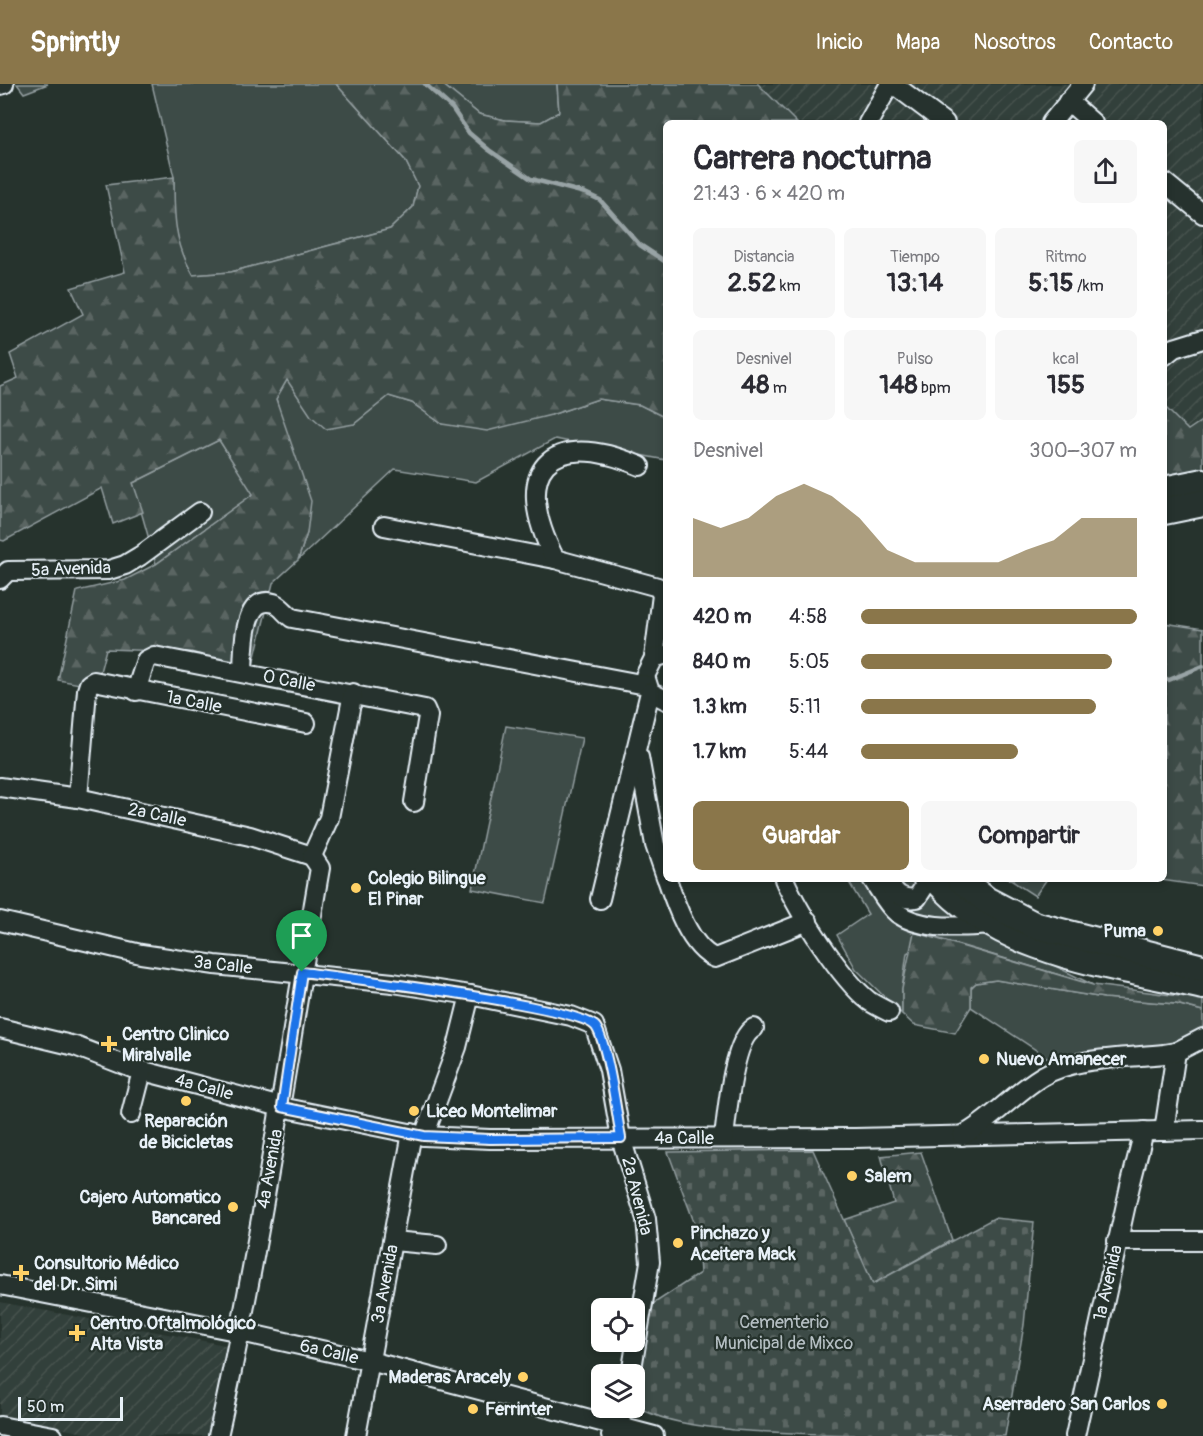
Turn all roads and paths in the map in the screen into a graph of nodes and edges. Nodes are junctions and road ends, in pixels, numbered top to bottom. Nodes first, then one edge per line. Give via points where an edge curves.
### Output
1 (891, 84) edge
2 (1083, 84) edge
3 (1068, 101) junction
4 (870, 120) edge
5 (941, 120) edge
6 (1053, 120) edge
7 (1090, 120) edge
8 (1167, 184) edge
9 (1203, 214) edge
10 (1203, 339) edge
11 (1167, 354) edge
12 (640, 466) dead end
13 (1203, 482) edge
14 (1167, 489) edge
15 (1203, 503) edge
16 (1167, 510) edge
17 (200, 512) dead end
18 (384, 526) dead end
19 (555, 559) junction
20 (0, 579) edge
21 (660, 657) edge
22 (243, 672) junction
23 (648, 688) junction
24 (136, 691) junction
25 (353, 693) junction
26 (663, 698) edge
27 (306, 723) dead end
28 (637, 749) junction
29 (0, 787) edge
30 (78, 798) junction
31 (414, 802) dead end
32 (312, 856) junction
33 (663, 869) edge
34 (667, 882) edge
35 (786, 882) edge
36 (874, 882) edge
37 (887, 882) edge
38 (923, 882) edge
39 (939, 882) edge
40 (964, 882) edge
41 (600, 899) dead end
42 (0, 921) edge
43 (808, 921) junction
44 (996, 926) junction
45 (1203, 968) edge
46 (302, 972) junction
47 (1203, 986) edge
48 (470, 995) junction
49 (889, 1012) dead end
50 (590, 1023) joint
51 (0, 1028) edge
52 (754, 1028) dead end
53 (1203, 1038) edge
54 (1176, 1052) junction
55 (142, 1071) junction
56 (282, 1107) junction
57 (131, 1114) dead end
58 (1203, 1130) edge
59 (1144, 1131) junction
60 (1164, 1131) junction
61 (418, 1135) junction
62 (962, 1136) junction
63 (621, 1138) junction
64 (724, 1138) junction
65 (393, 1241) junction
66 (1118, 1241) junction
67 (1203, 1241) edge
68 (437, 1245) dead end
69 (0, 1285) edge
70 (241, 1332) junction
71 (370, 1361) junction
72 (633, 1364) edge
73 (0, 1426) edge
74 (621, 1427) edge
75 (30, 1434) edge
76 (53, 1436) edge
77 (218, 1436) edge
78 (356, 1436) edge
79 (654, 1436) edge
80 (1076, 1436) edge

1 - 4 street
1 - 5 street
2 - 3 street
3 - 6 street
3 - 7 street
8 - 9 street
10 - 11 street
12 - 19 street via 585,453 560,454 546,461 537,477 537,496 545,539
13 - 14 highway
15 - 16 highway
17 - 20 street, 5a Avenida via 125,565 109,570 8,571
18 - 19 street
19 - 21 street via 658,587 662,595
21 - 23 street via 647,668
22 - 23 street via 246,623 262,604 270,603 292,618
22 - 24 street, 0 Calle via 149,656
22 - 25 street, 0 Calle
23 - 26 street
23 - 28 street
24 - 27 street, 1a Calle
24 - 30 street, 1a Calle via 94,681 89,684
25 - 31 street, 0 Calle via 428,712
25 - 32 street via 329,818
28 - 33 street
28 - 41 street
29 - 30 street, 2a Calle
30 - 32 street, 2a Calle via 250,836
32 - 46 street, 4a Avenida via 320,868
34 - 43 street via 679,915 706,955 715,958
35 - 43 street
36 - 44 street via 897,913 917,922
37 - 38 street via 906,900 917,898
39 - 44 highway via 977,917
40 - 45 highway via 995,905 1034,924
42 - 46 street, 3a Calle via 141,954
43 - 49 street via 848,978 869,1001
44 - 47 highway via 1044,948
46 - 48 street, 3a Calle
46 - 56 street, 4a Avenida
48 - 50 street, 3a Calle
48 - 61 street, 3a Avenida via 457,1047
50 - 63 street, 2a Avenida via 597,1028 609,1070
51 - 55 street, 4a Calle via 75,1046
52 - 64 street via 744,1036 738,1054
53 - 54 street
54 - 60 street
54 - 62 street via 1062,1066 1040,1077 975,1130
55 - 56 street, 4a Calle
55 - 57 street
56 - 61 street, 4a Calle
56 - 70 street, 4a Avenida
58 - 60 street, 4a Calle
59 - 60 street, 4a Calle
59 - 62 street, 4a Calle
59 - 66 street, 1a Avenida
61 - 63 street, 4a Calle
61 - 65 street, 3a Avenida
62 - 64 street, 4a Calle
63 - 64 street, 4a Calle
63 - 72 street, 2a Avenida via 646,1219 650,1262
65 - 68 street
65 - 71 street, 3a Avenida
66 - 67 street
66 - 80 street, 1a Avenida
69 - 70 street, 6a Calle
70 - 71 street, 6a Calle
70 - 77 street, 4a Avenida
71 - 74 street, 6a Calle
71 - 78 street, 3a Avenida
73 - 75 street
74 - 79 street, 6a Calle
75 - 76 street

